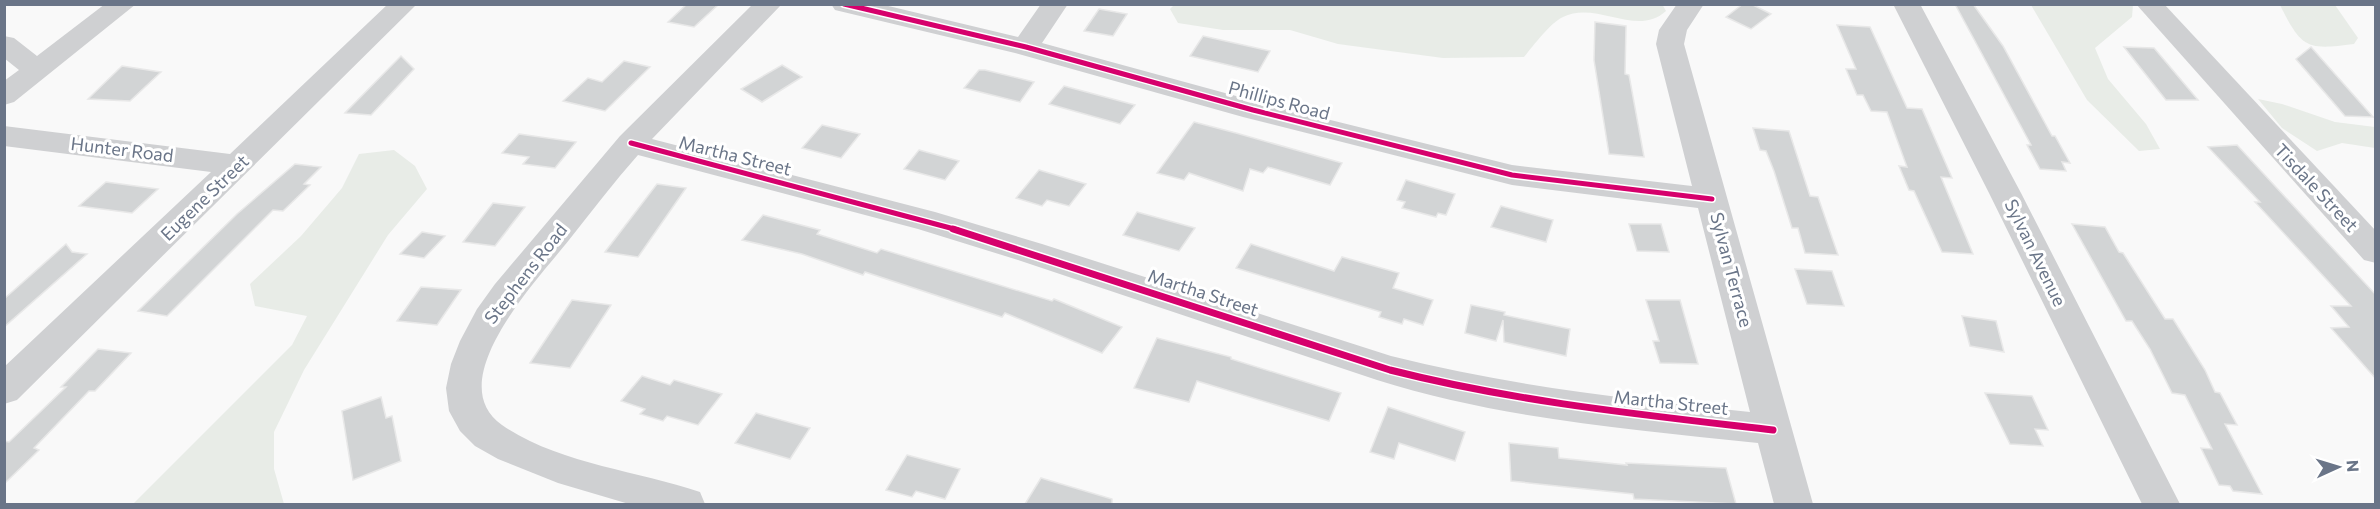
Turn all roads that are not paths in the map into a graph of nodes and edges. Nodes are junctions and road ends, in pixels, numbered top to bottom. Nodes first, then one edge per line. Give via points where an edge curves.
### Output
1 (123, 4) edge
2 (404, 4) edge
3 (769, 4) edge
4 (844, 4) edge
5 (1055, 4) edge
6 (1691, 4) edge
7 (1906, 4) edge
8 (2149, 4) edge
9 (4, 44) edge
10 (1025, 47) junction
11 (37, 70) junction
12 (4, 96) edge
13 (4, 136) edge
14 (631, 143) junction
15 (239, 165) junction
16 (1712, 199) junction
17 (2376, 252) edge
18 (4, 390) edge
19 (1773, 430) junction
20 (686, 504) edge
21 (1793, 504) edge
22 (2161, 504) edge

1 - 11 street
2 - 15 street, Eugene Street
3 - 14 street, Stephens Road
4 - 10 street, Phillips Road
5 - 10 street
6 - 16 street, Sylvan Terrace via 1673,30 1670,44
7 - 22 street, Sylvan Avenue
8 - 17 street, Tisdale Street
9 - 11 street
10 - 16 street, Phillips Road via 1512,175
11 - 12 street
13 - 15 street, Hunter Road
14 - 19 street, Martha Street via 924,220 1449,386 1550,405
14 - 20 street, Stephens Road via 492,315 469,363 464,396 475,424 502,445 557,466
15 - 18 street, Eugene Street
16 - 19 street, Sylvan Terrace
19 - 21 street, Sylvan Terrace

